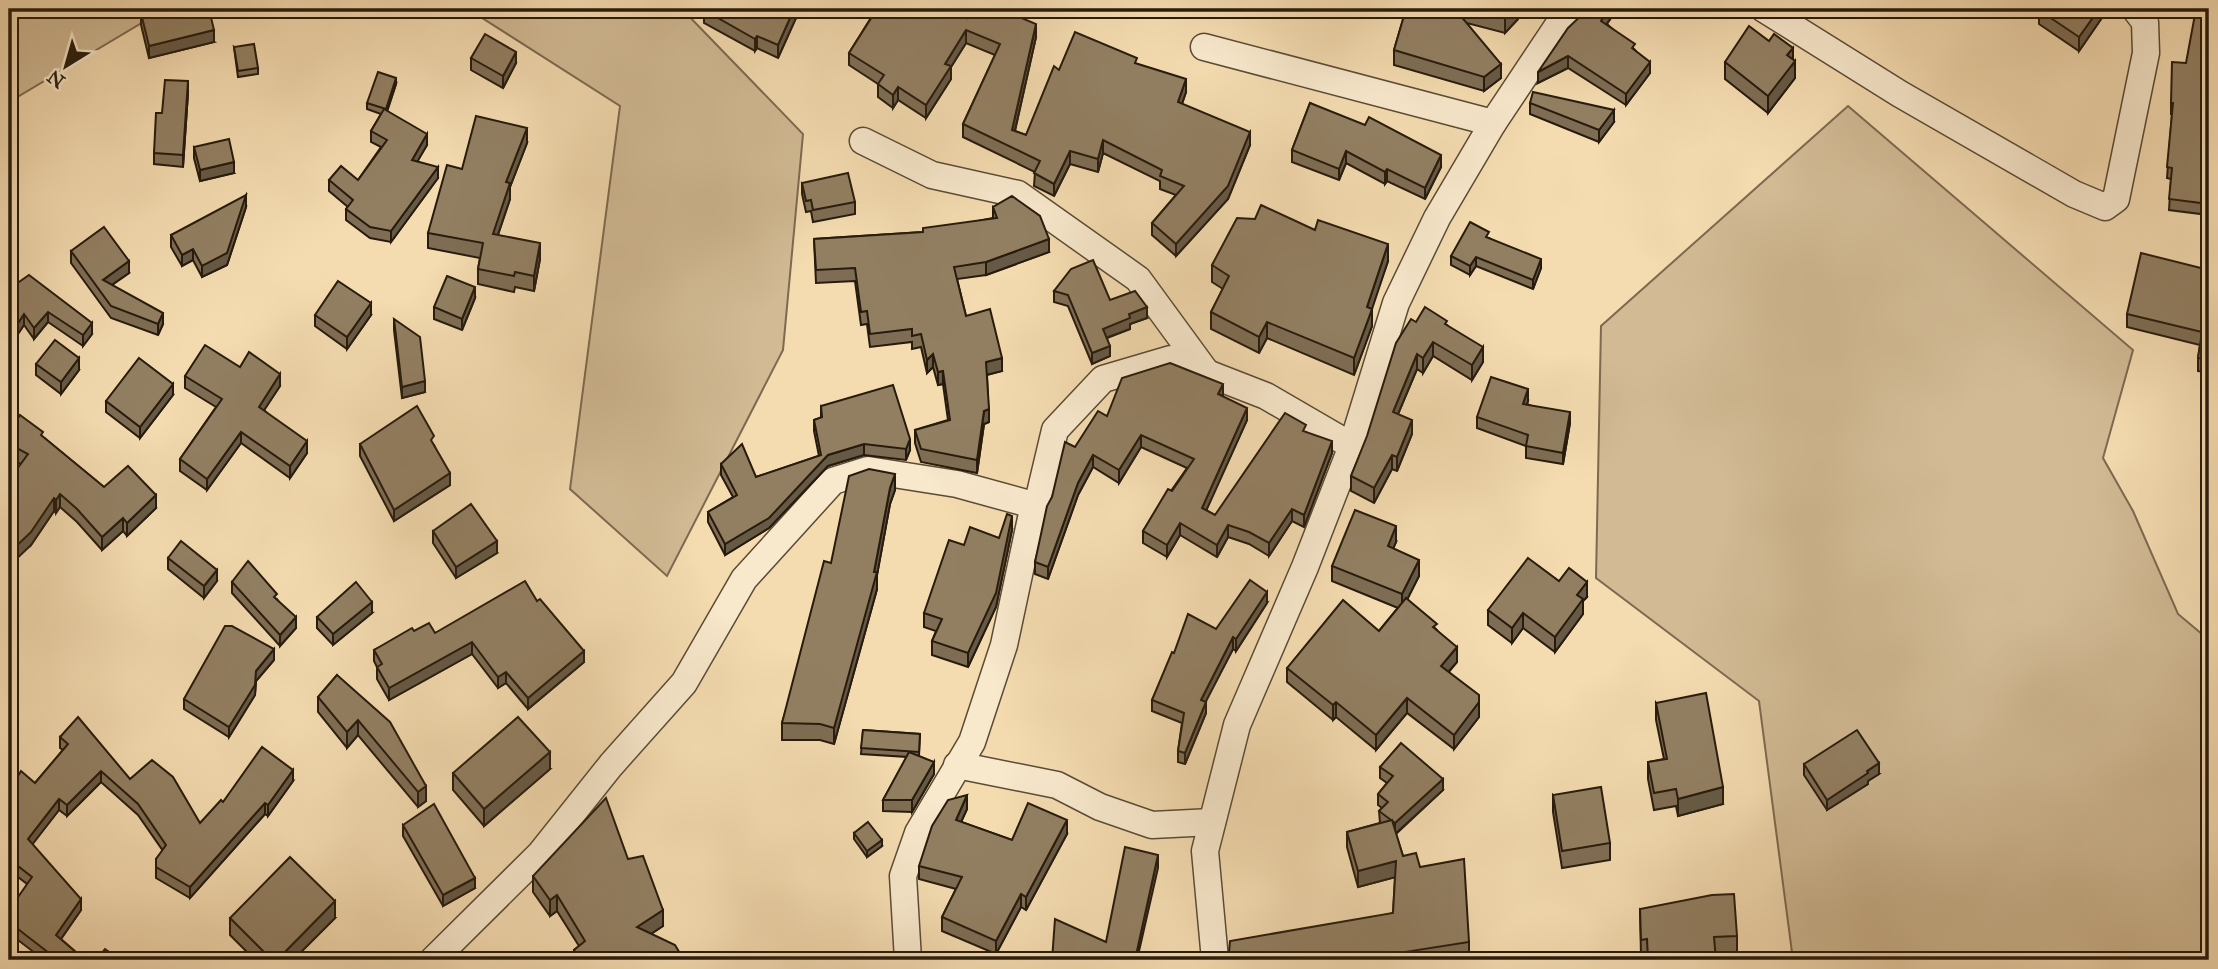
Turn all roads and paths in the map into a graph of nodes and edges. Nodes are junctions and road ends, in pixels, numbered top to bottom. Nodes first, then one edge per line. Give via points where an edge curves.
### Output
1 (1569, 9) edge
2 (1765, 9) edge
3 (2135, 9) edge
4 (1204, 47) dead end
5 (1493, 123) junction
6 (863, 141) dead end
7 (1206, 372) junction
8 (1352, 446) junction
9 (1037, 506) junction
10 (957, 765) junction
11 (1212, 822) junction
12 (433, 960) edge
13 (908, 960) edge
14 (1214, 960) edge

1 - 5 street
2 - 3 street via 1900,94 2074,194 2105,207 2116,199 2146,53 2145,22
4 - 5 street
5 - 8 street via 1437,218 1396,303
6 - 7 street via 932,175 1018,194 1138,279
7 - 8 street via 1266,396
7 - 9 street via 1171,359 1103,379 1055,430
8 - 11 street via 1237,725
9 - 10 street via 1004,645 972,742
9 - 12 street via 957,484 868,470 833,481 744,579 684,683 540,854
10 - 11 street via 1057,785 1100,807 1152,825
10 - 13 street via 918,833 903,876
11 - 14 street via 1205,851

